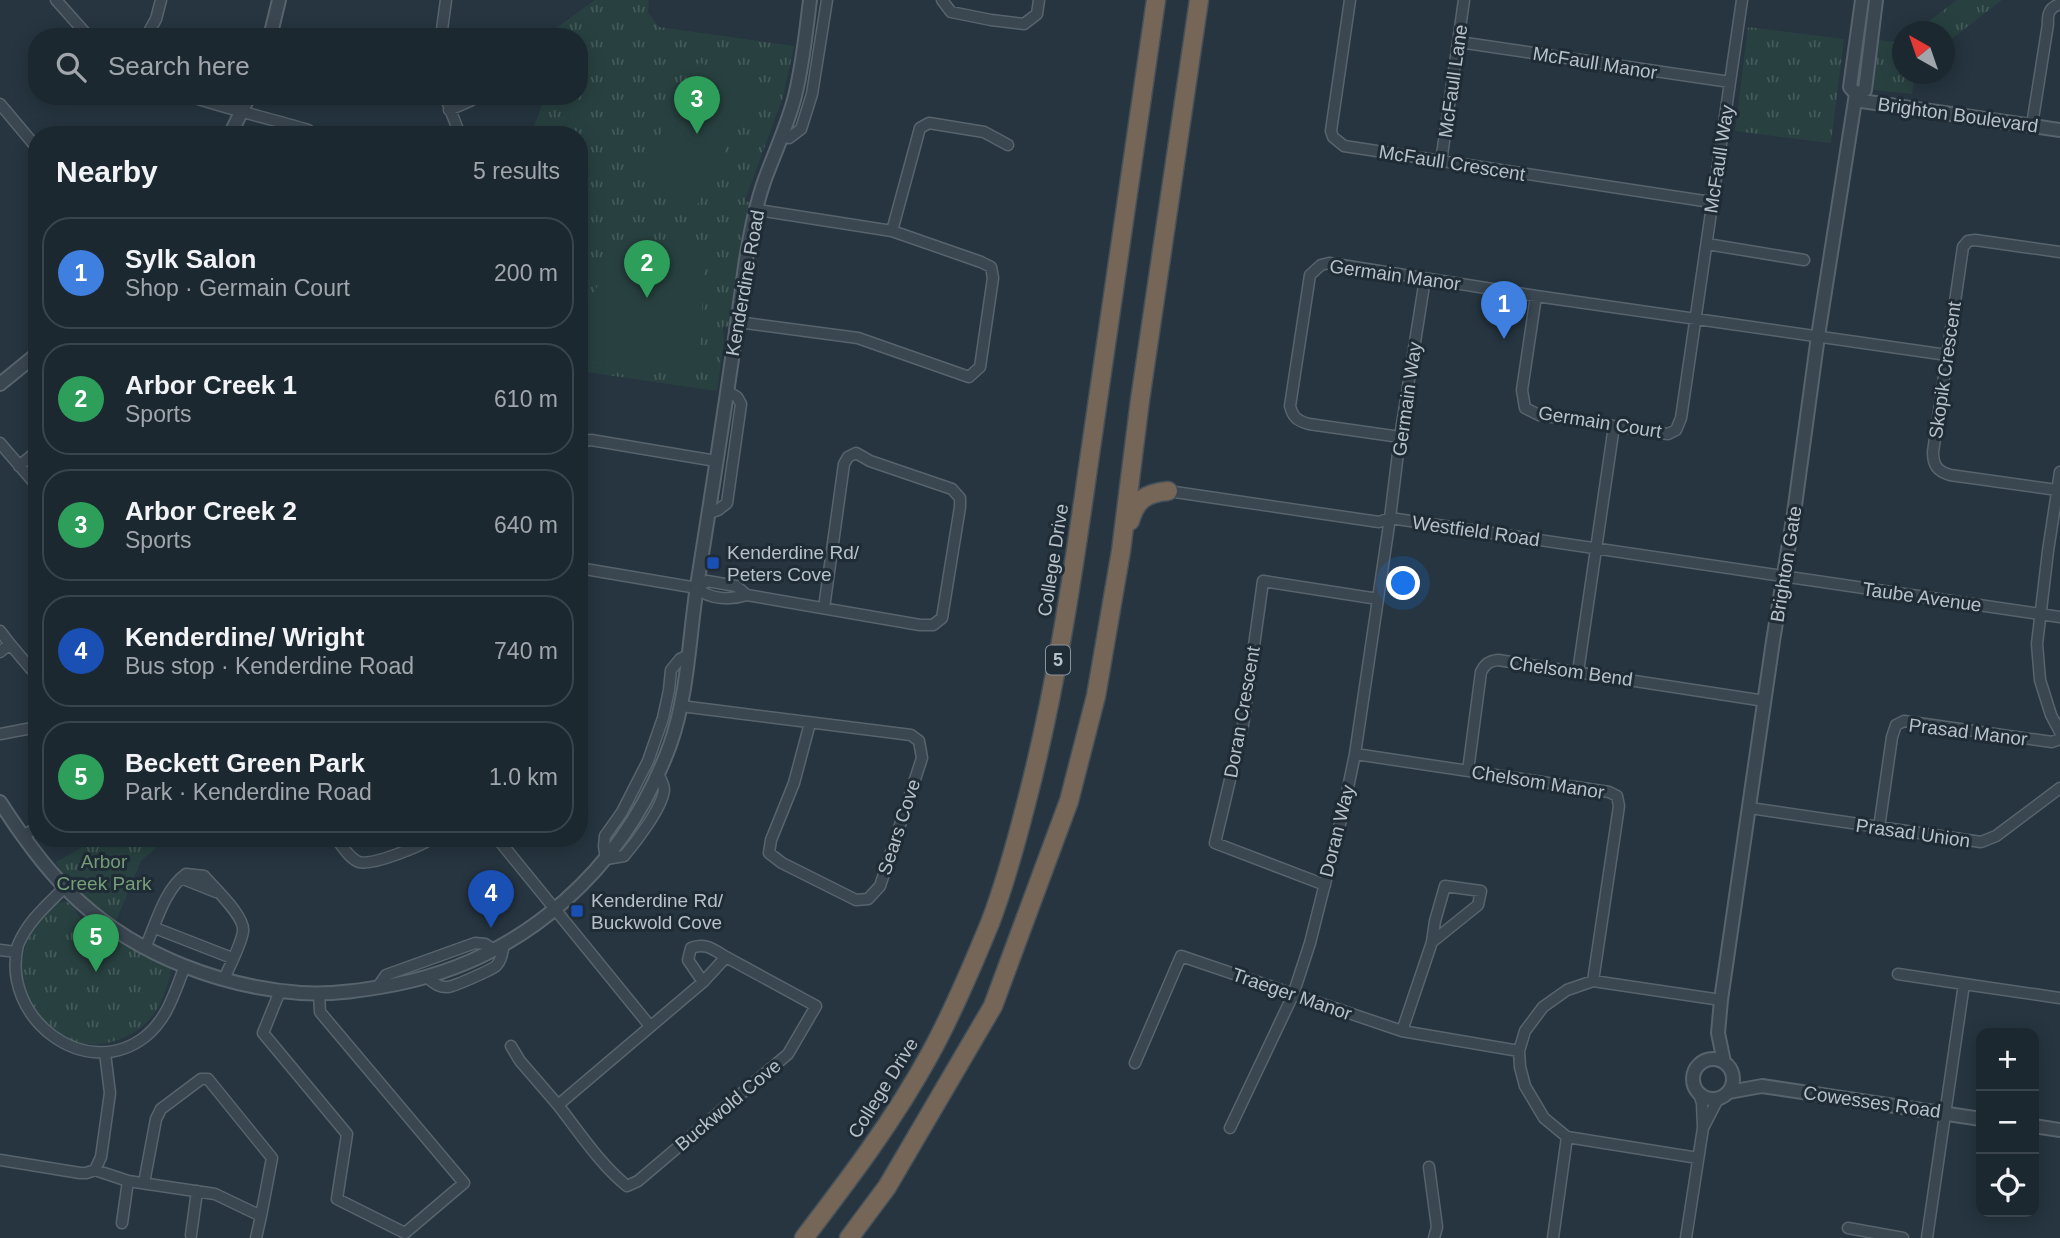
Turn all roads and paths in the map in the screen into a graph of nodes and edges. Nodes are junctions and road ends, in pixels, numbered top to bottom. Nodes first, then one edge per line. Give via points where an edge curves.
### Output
1 (56, 0) edge
2 (161, 0) edge
3 (279, 0) edge
4 (446, 0) edge
5 (810, 0) edge
6 (827, 0) edge
7 (942, 0) edge
8 (1039, 0) edge
9 (1155, 0) edge
10 (1199, 0) edge
11 (1350, 0) edge
12 (1464, 0) edge
13 (1742, 0) edge
14 (1862, 0) edge
15 (1876, 0) edge
16 (2060, 4) edge
17 (81, 28) edge
18 (151, 28) edge
19 (272, 28) edge
20 (441, 28) edge
21 (1459, 42) junction
22 (1731, 82) junction
23 (1856, 97) junction
24 (0, 104) edge
25 (217, 105) edge
26 (245, 105) edge
27 (448, 105) edge
28 (461, 105) edge
29 (449, 110) junction
30 (242, 113) junction
31 (2032, 125) junction
32 (235, 126) edge
33 (295, 126) edge
34 (456, 126) edge
35 (2060, 130) edge
36 (782, 135) junction
37 (28, 137) edge
38 (1008, 145) dead end
39 (1441, 162) junction
40 (1713, 200) junction
41 (758, 210) junction
42 (892, 231) junction
43 (1707, 244) junction
44 (2060, 252) edge
45 (1804, 260) dead end
46 (1425, 279) junction
47 (1536, 296) junction
48 (1696, 318) junction
49 (738, 322) junction
50 (1818, 336) junction
51 (1947, 355) junction
52 (28, 361) edge
53 (0, 384) edge
54 (727, 391) junction
55 (1614, 426) junction
56 (1400, 437) junction
57 (588, 440) edge
58 (0, 443) edge
59 (28, 458) edge
60 (716, 461) junction
61 (19, 466) junction
62 (2060, 472) edge
63 (28, 476) edge
64 (1168, 491) joint
65 (2057, 491) junction
66 (709, 513) junction
67 (1390, 518) junction
68 (1596, 549) junction
69 (1121, 551) junction
70 (588, 569) edge
71 (1785, 577) junction
72 (697, 587) junction
73 (1378, 599) junction
74 (824, 608) junction
75 (2040, 614) junction
76 (2060, 617) edge
77 (0, 631) edge
78 (10, 644) junction
79 (0, 652) edge
80 (689, 655) junction
81 (28, 664) edge
82 (1578, 672) junction
83 (1765, 701) junction
84 (681, 706) junction
85 (810, 723) junction
86 (28, 729) edge
87 (2060, 732) edge
88 (0, 734) edge
89 (2060, 739) edge
90 (1355, 754) junction
91 (1468, 771) junction
92 (2060, 788) edge
93 (0, 802) edge
94 (1750, 808) junction
95 (1880, 828) junction
96 (28, 833) edge
97 (22, 836) junction
98 (28, 843) edge
99 (31, 847) edge
100 (343, 847) edge
101 (413, 847) edge
102 (504, 847) edge
103 (606, 859) junction
104 (1325, 884) junction
105 (65, 887) junction
106 (556, 909) junction
107 (155, 928) junction
108 (1432, 942) junction
109 (499, 947) junction
110 (145, 948) junction
111 (0, 950) edge
112 (16, 952) junction
113 (726, 957) junction
114 (232, 958) junction
115 (185, 966) junction
116 (1898, 974) dead end
117 (224, 979) junction
118 (1593, 981) junction
119 (703, 982) junction
120 (1964, 984) junction
121 (377, 988) junction
122 (280, 991) junction
123 (319, 994) junction
124 (1293, 995) junction
125 (2060, 998) edge
126 (1721, 1000) junction
127 (650, 1026) junction
128 (1402, 1031) junction
129 (1718, 1033) junction
130 (511, 1046) dead end
131 (1519, 1051) junction
132 (105, 1053) junction
133 (1704, 1060) junction
134 (1135, 1063) dead end
135 (1728, 1067) junction
136 (1762, 1086) junction
137 (1699, 1094) junction
138 (1723, 1095) junction
139 (558, 1105) junction
140 (1945, 1113) junction
141 (1976, 1118) edge
142 (2039, 1127) edge
143 (1230, 1128) dead end
144 (1703, 1128) junction
145 (2060, 1130) edge
146 (1567, 1137) junction
147 (1698, 1158) junction
148 (0, 1160) edge
149 (1429, 1167) dead end
150 (95, 1170) junction
151 (128, 1181) junction
152 (144, 1183) junction
153 (197, 1191) junction
154 (261, 1216) junction
155 (122, 1223) dead end
156 (1848, 1228) dead end
157 (191, 1235) dead end
158 (256, 1238) edge
159 (804, 1238) edge
160 (849, 1238) edge
161 (1434, 1238) edge
162 (1553, 1238) edge
163 (1686, 1238) edge
164 (1903, 1238) edge
165 (1927, 1238) edge

1 - 17 street
2 - 18 street
3 - 19 street
4 - 20 street
5 - 36 street, Kenderdine Road via 803,56
6 - 36 street via 812,94 801,129 789,138
7 - 8 street via 951,12 1024,24 1037,14
9 - 159 highway, College Drive / 5 via 1063,630 1043,738 1015,848 991,919 930,1054 893,1116
10 - 69 highway
11 - 39 street, McFaull Crescent via 1333,137 1351,148
12 - 21 street, McFaull Lane
13 - 22 street, McFaull Way
14 - 23 street, Brighton Gate via 1850,87
15 - 23 street, Brighton Gate via 1865,90
16 - 31 street via 2048,14
21 - 22 street, McFaull Manor
21 - 39 street, McFaull Lane
22 - 40 street, McFaull Way
23 - 31 street, Brighton Boulevard
23 - 50 street, Brighton Gate
24 - 37 street
25 - 30 street
26 - 30 street
27 - 29 street
28 - 29 street
29 - 34 street
30 - 32 street
30 - 33 street
31 - 35 street, Brighton Boulevard
36 - 41 street, Kenderdine Road
38 - 42 street via 984,132 929,123 920,128
39 - 40 street, McFaull Crescent
40 - 43 street, McFaull Way
41 - 42 street
41 - 49 street, Kenderdine Road
42 - 49 street via 990,267 993,278 980,367 969,377 859,338
43 - 45 street
43 - 48 street, McFaull Way
44 - 51 street, Skopik Crescent via 1968,242 1963,247
46 - 47 street, Germain Manor
46 - 56 street, Germain Way
46 - 56 street, Germain Manor via 1329,263 1310,275 1292,414 1309,424
47 - 48 street, Germain Manor
47 - 55 street, Germain Court via 1522,390 1525,408 1539,415
48 - 50 street, Germain Manor
48 - 55 street, Germain Court via 1676,430 1668,434
49 - 54 street, Kenderdine Road
50 - 51 street, Germain Manor
50 - 71 street, Brighton Gate
51 - 65 street, Skopik Crescent via 1934,465 1950,475
52 - 53 street
54 - 60 street, Kenderdine Road
54 - 66 street via 741,404 727,503
55 - 68 street
56 - 67 street, Germain Way
57 - 60 street
58 - 61 street
59 - 61 street
60 - 66 street, Kenderdine Road
61 - 63 street
62 - 65 street
64 - 67 street, Westfield Road via 1379,522
64 - 69 highway via 1147,494 1138,501
65 - 75 street
66 - 72 street, Kenderdine Road
67 - 68 street, Westfield Road
67 - 73 street, Doran Way
68 - 71 street, Westfield Road
68 - 82 street
69 - 160 highway via 1096,696 1069,801 993,1006 887,1187
70 - 72 street
71 - 75 street, Taube Avenue
71 - 83 street, Brighton Gate
72 - 74 street via 707,582 736,586 747,595
72 - 80 street, Kenderdine Road
73 - 90 street, Doran Way
73 - 104 street, Doran Crescent via 1263,580 1243,725 1215,843
74 - 74 street via 920,625 933,625 942,618 960,498 952,489 856,453 848,457
75 - 76 street, Taube Avenue
75 - 87 street via 2039,680
77 - 78 street
78 - 79 street
78 - 81 street
80 - 84 street, Kenderdine Road
80 - 103 street, Kenderdine Road via 671,670 663,718 648,761 605,836
82 - 83 street, Chelsom Bend
82 - 91 street, Chelsom Bend via 1498,660 1484,666
83 - 94 street, Brighton Gate
84 - 85 street, Sears Cove
84 - 103 street, Kenderdine Road via 658,774 629,829
85 - 85 street, Sears Cove via 911,735 919,741 922,758 880,886 868,899 856,900 769,853
86 - 88 street
89 - 95 street, Prasad Manor via 2052,742 1904,721 1896,725 1892,737
90 - 91 street, Chelsom Manor
90 - 104 street, Doran Way
91 - 118 street, Chelsom Manor via 1617,796
92 - 95 street, Prasad Union via 1996,836 1980,842
93 - 97 street, Kenderdine Road
94 - 95 street, Prasad Union
94 - 126 street, Brighton Gate
96 - 97 street
97 - 98 street, Kenderdine Road
99 - 105 street, Kenderdine Road
100 - 101 street via 354,860 364,863
102 - 106 street
103 - 106 street, Kenderdine Road
104 - 124 street, Doran Way
105 - 110 street, Kenderdine Road
105 - 112 street via 35,916
106 - 109 street, Kenderdine Road
106 - 127 street
107 - 110 street
107 - 114 street
107 - 114 street via 181,878 186,874 204,876 242,922
108 - 108 street via 1478,905 1481,891 1445,886
108 - 128 street
109 - 121 street, Kenderdine Road via 428,978
109 - 121 street, Kenderdine Road via 475,943 386,975
110 - 115 street, Kenderdine Road
111 - 112 street
112 - 132 street via 14,985 18,1001 34,1024 67,1047
113 - 119 street
113 - 119 street, Buckwold Cove via 703,945 691,948 688,960
113 - 139 street, Buckwold Cove via 816,1006 788,1054 627,1186
114 - 117 street
115 - 117 street, Kenderdine Road
115 - 132 street via 155,1027 135,1042
116 - 120 street
117 - 122 street, Kenderdine Road
118 - 126 street
118 - 131 street via 1567,990 1543,1007 1525,1031
119 - 127 street
120 - 125 street
120 - 140 street
121 - 123 street, Kenderdine Road
122 - 123 street, Kenderdine Road
122 - 123 street via 263,1033 346,1134 337,1199 405,1233 464,1183 320,1012
124 - 128 street, Traeger Manor
124 - 134 street, Traeger Manor via 1181,956
124 - 143 street, Doran Way
126 - 129 street, Brighton Gate
127 - 139 street
128 - 131 street, Traeger Manor
129 - 133 street, Brighton Gate
129 - 135 street, Brighton Gate
130 - 139 street, Buckwold Cove
131 - 146 street via 1525,1086 1544,1118
132 - 150 street via 110,1093
133 - 135 street via 1710,1058
133 - 137 street via 1693,1077
135 - 136 street, Cowesses Road
135 - 138 street via 1733,1079
136 - 138 street, Cowesses Road
136 - 140 street, Cowesses Road
137 - 138 street via 1711,1099
137 - 144 street
138 - 144 street
140 - 141 street, Cowesses Road
140 - 165 street
142 - 145 street
144 - 147 street
146 - 147 street
146 - 162 street
147 - 163 street
148 - 150 street via 80,1173
149 - 161 street via 1437,1227
150 - 151 street
151 - 152 street
151 - 155 street
152 - 153 street
152 - 154 street via 160,1109 201,1079 208,1079 272,1158
153 - 154 street via 215,1194
153 - 157 street
154 - 158 street
156 - 164 street

